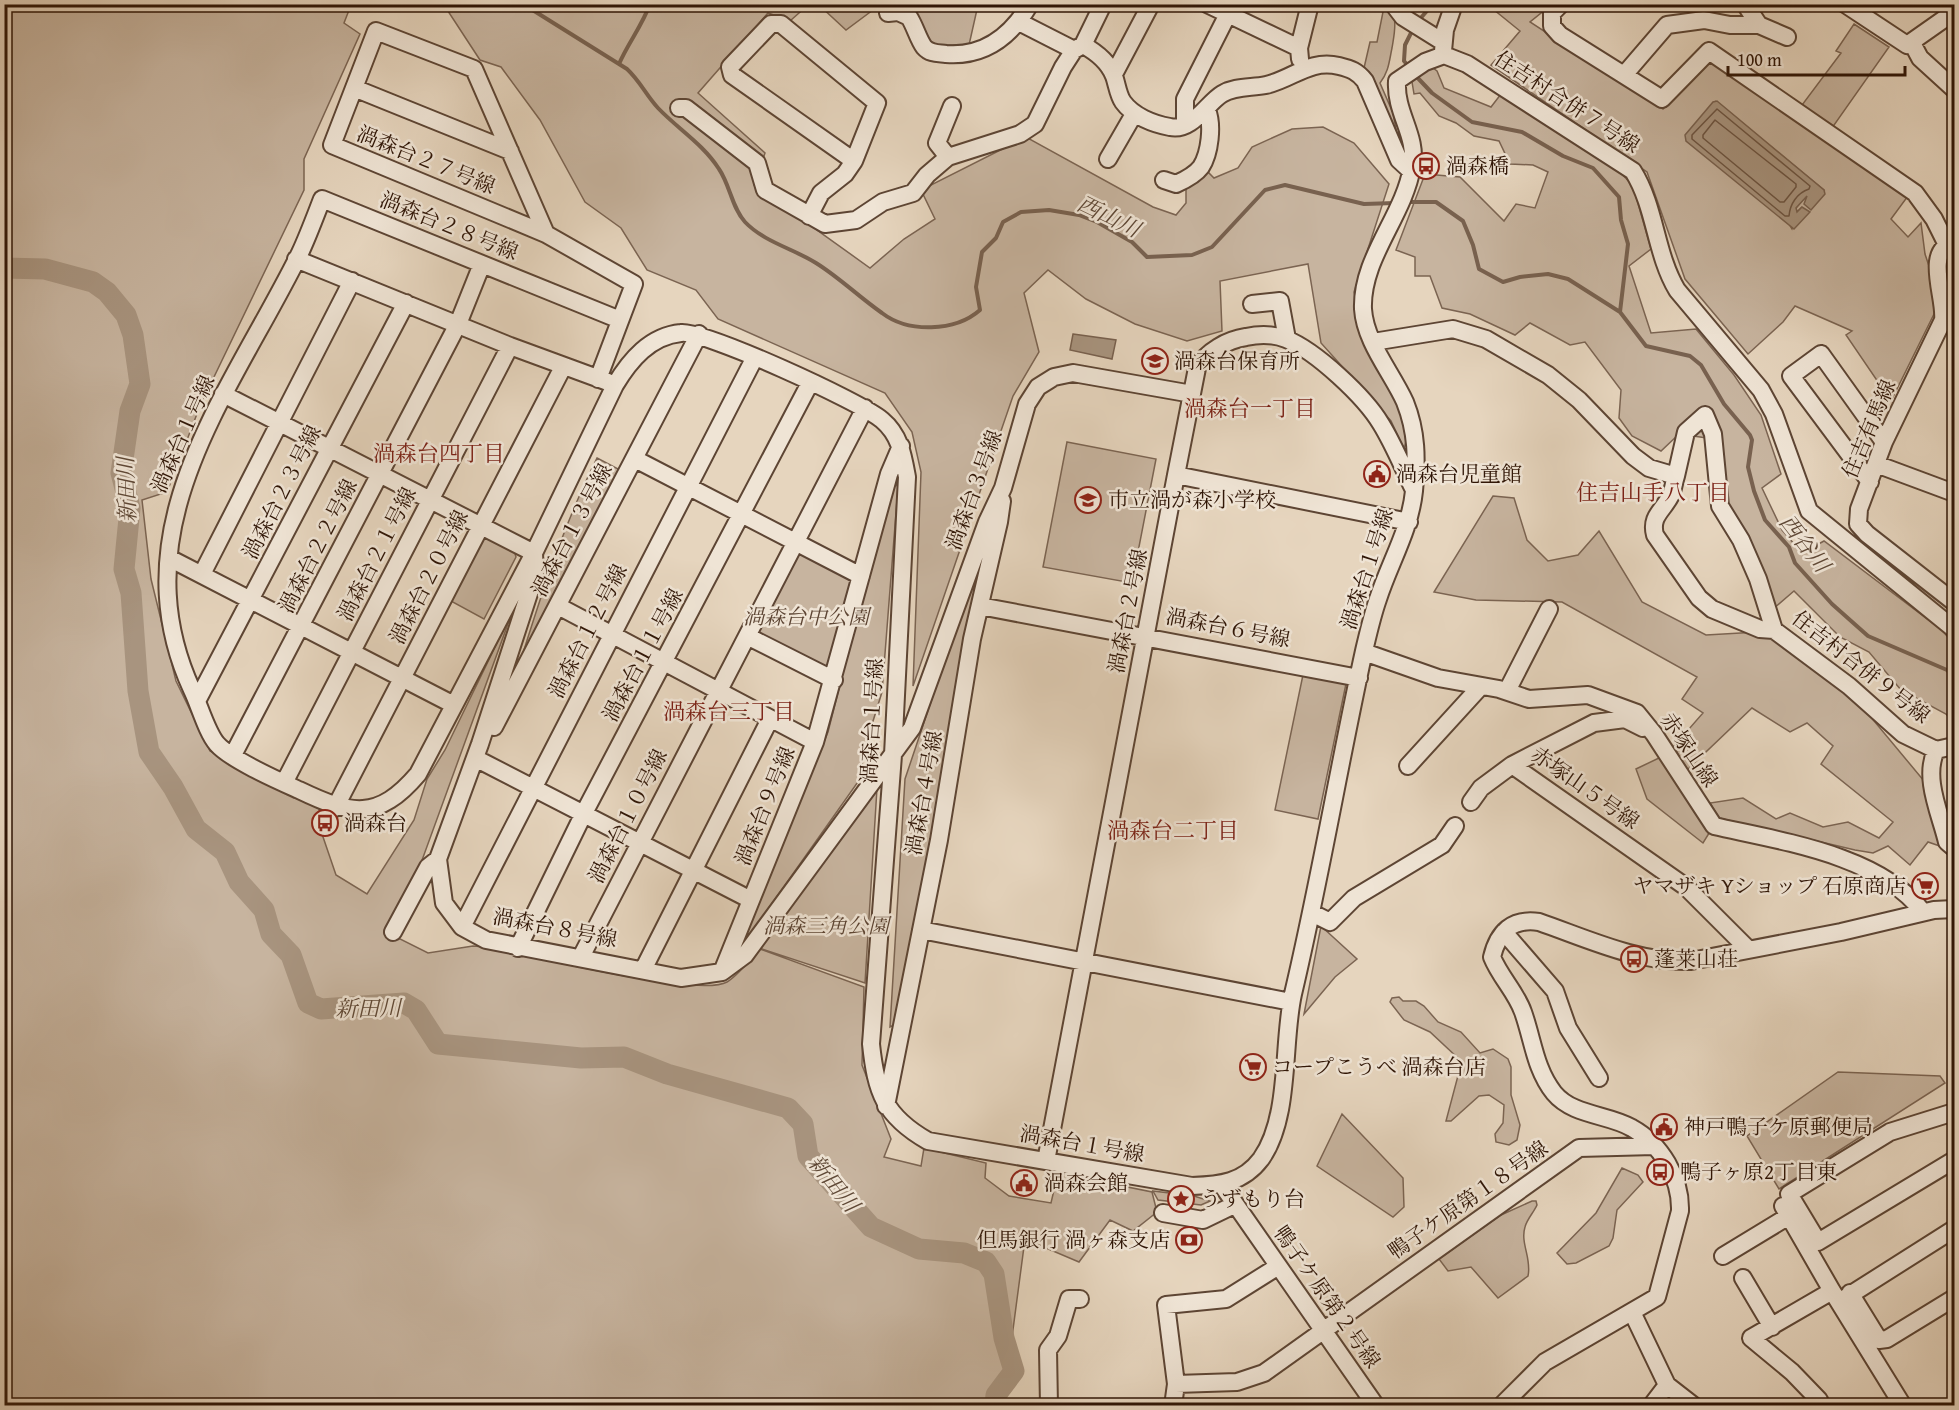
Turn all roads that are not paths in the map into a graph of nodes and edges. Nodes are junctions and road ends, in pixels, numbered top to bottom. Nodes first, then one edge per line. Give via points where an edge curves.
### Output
1 (1030, 4) edge
2 (1103, 4) edge
3 (1150, 4) edge
4 (1207, 4) edge
5 (1310, 4) edge
6 (1454, 4) edge
7 (1561, 4) edge
8 (1745, 4) edge
9 (1846, 5) edge
10 (1230, 10) edge
11 (1398, 11) edge
12 (1954, 12) edge
13 (888, 13) dead end
14 (1019, 22) junction
15 (1759, 25) junction
16 (1787, 37) dead end
17 (1912, 43) junction
18 (1440, 44) junction
19 (1078, 47) junction
20 (1299, 48) junction
21 (1301, 69) junction
22 (1113, 74) junction
23 (1624, 75) junction
24 (354, 88) junction
25 (1954, 89) edge
26 (952, 106) dead end
27 (679, 108) dead end
28 (1208, 110) junction
29 (1134, 114) junction
30 (1185, 124) junction
31 (510, 151) junction
32 (948, 157) junction
33 (1108, 159) dead end
34 (854, 161) junction
35 (1411, 175) junction
36 (1164, 180) dead end
37 (809, 216) junction
38 (546, 234) junction
39 (1951, 244) edge
40 (297, 259) junction
41 (482, 264) junction
42 (352, 281) junction
43 (1260, 299) dead end
44 (406, 303) junction
45 (620, 320) junction
46 (458, 324) junction
47 (699, 334) junction
48 (1287, 339) junction
49 (1373, 342) junction
50 (510, 346) junction
51 (755, 357) junction
52 (563, 366) junction
53 (598, 379) junction
54 (810, 383) junction
55 (615, 385) junction
56 (1192, 393) junction
57 (223, 394) junction
58 (865, 408) junction
59 (280, 423) junction
60 (1884, 442) junction
61 (901, 446) junction
62 (329, 448) junction
63 (635, 459) junction
64 (1876, 464) junction
65 (380, 474) junction
66 (1176, 475) junction
67 (1676, 476) junction
68 (1870, 482) junction
69 (688, 486) junction
70 (1003, 488) junction
71 (1414, 491) junction
72 (1954, 493) edge
73 (430, 500) junction
74 (742, 513) junction
75 (1409, 522) junction
76 (480, 527) junction
77 (796, 542) junction
78 (534, 553) junction
79 (169, 558) junction
80 (202, 574) junction
81 (861, 576) junction
82 (252, 599) junction
83 (1954, 602) edge
84 (558, 606) junction
85 (980, 606) junction
86 (1549, 609) dead end
87 (303, 626) junction
88 (1954, 629) edge
89 (1774, 630) junction
90 (1147, 635) junction
91 (612, 636) junction
92 (747, 636) junction
93 (352, 651) junction
94 (1364, 652) junction
95 (664, 664) junction
96 (402, 678) junction
97 (1359, 678) junction
98 (834, 680) junction
99 (1481, 686) junction
100 (1507, 691) junction
101 (717, 692) junction
102 (197, 701) junction
103 (454, 705) junction
104 (770, 719) junction
105 (1654, 734) junction
106 (815, 741) junction
107 (1954, 746) edge
108 (1936, 750) junction
109 (477, 751) junction
110 (233, 755) junction
111 (893, 755) junction
112 (1512, 765) junction
113 (1408, 766) dead end
114 (284, 783) junction
115 (533, 787) junction
116 (1471, 802) dead end
117 (335, 808) junction
118 (584, 813) junction
119 (1455, 826) dead end
120 (640, 842) junction
121 (1954, 848) edge
122 (438, 859) junction
123 (693, 870) junction
124 (751, 900) junction
125 (1954, 909) edge
126 (1923, 912) junction
127 (1312, 913) junction
128 (462, 927) junction
129 (921, 930) junction
130 (393, 932) dead end
131 (1504, 932) junction
132 (518, 948) junction
133 (1748, 950) junction
134 (581, 957) junction
135 (1084, 963) junction
136 (644, 968) junction
137 (722, 972) junction
138 (1291, 1002) junction
139 (1599, 1078) dead end
140 (886, 1106) junction
141 (1954, 1112) edge
142 (1654, 1146) junction
143 (1954, 1160) edge
144 (1046, 1161) junction
145 (1222, 1185) junction
146 (1234, 1205) junction
147 (1163, 1213) dead end
148 (1954, 1229) edge
149 (1723, 1256) dead end
150 (1277, 1267) junction
151 (1743, 1278) dead end
152 (1840, 1296) junction
153 (1954, 1298) edge
154 (1080, 1299) dead end
155 (1632, 1312) junction
156 (1772, 1327) junction
157 (1323, 1331) junction
158 (1176, 1384) junction
159 (1667, 1384) junction
160 (1049, 1406) edge
161 (1173, 1406) edge
162 (1376, 1406) edge
163 (1501, 1406) edge
164 (1651, 1406) edge
165 (1694, 1406) edge
166 (1812, 1406) edge
167 (1902, 1406) edge

1 - 14 street
2 - 19 street
3 - 22 street
4 - 10 street
5 - 20 street
6 - 18 street
7 - 23 street via 1552,13 1552,26
8 - 15 street
9 - 17 street via 1907,45
10 - 20 street
10 - 30 street via 1185,99
11 - 18 street, 住吉村合併７号線
12 - 17 street
13 - 14 street via 909,17 923,46 931,52 952,54 974,53 997,42
14 - 19 street
15 - 16 street
15 - 23 street via 1704,20 1667,25
17 - 25 street via 1920,58
18 - 35 street via 1425,62 1397,81 1396,97 1415,150
18 - 88 street, 住吉村合併７号線 via 1633,171 1645,191 1666,272 1761,390 1774,414 1809,511
19 - 22 street via 1099,54
19 - 32 street via 1063,67 1035,124 1020,134
20 - 21 street
21 - 28 street via 1268,84 1232,89 1219,96
21 - 35 street via 1324,63 1357,71 1399,160
22 - 29 street via 1122,100
23 - 39 street via 1662,99 1709,51 1915,193
24 - 31 street
24 - 31 street, 渦森台２７号線 via 376,31 474,69
24 - 38 street, 渦森台２７号線 via 332,145
26 - 32 street via 937,143
27 - 37 street via 686,108 757,163 765,190
28 - 30 street
28 - 36 street via 1211,119 1206,156 1200,168 1176,184
29 - 30 street via 1172,128
29 - 33 street
31 - 38 street, 渦森台２７号線
32 - 37 street via 913,193 883,202 856,220 825,224
34 - 34 street via 732,75 730,67 771,24 781,24 877,103
34 - 37 street via 845,174 821,193
35 - 49 street, 渦森台１号線 via 1367,278 1363,310
38 - 45 street, 渦森台２７号線 via 634,284
39 - 60 street, 住吉有馬線 via 1938,256 1944,320
40 - 41 street, 渦森台２８号線 via 322,199
40 - 42 street
40 - 57 street, 渦森台１号線
41 - 45 street, 渦森台２８号線
41 - 46 street, 渦森台２２号線
42 - 44 street
42 - 59 street
43 - 48 street via 1280,301
44 - 46 street
44 - 62 street, 渦森台２３号線
45 - 53 street, 渦森台２７号線
46 - 50 street
46 - 65 street, 渦森台２２号線
47 - 51 street, 渦森台１号線
47 - 55 street, 渦森台１号線 via 666,336 648,346 631,359
47 - 63 street, 渦森台１３号線
48 - 56 street, 渦森台２号線 via 1263,334 1221,345 1197,368
48 - 71 street, 渦森台２号線 via 1363,399 1381,424
49 - 67 street via 1453,329 1486,339 1548,375 1579,400 1633,456 1650,468
49 - 71 street, 渦森台１号線 via 1405,403 1417,442
50 - 52 street
50 - 73 street, 渦森台２１号線
51 - 54 street, 渦森台１号線
51 - 69 street, 渦森台１２号線
52 - 53 street
52 - 76 street, 渦森台２０号線
53 - 55 street
54 - 58 street, 渦森台１号線
54 - 74 street, 渦森台１１号線
55 - 78 street, 渦森台１号線
56 - 66 street, 渦森台２号線
56 - 70 street, 渦森台３号線 via 1073,373 1054,377 1038,387 1027,404
57 - 59 street
57 - 79 street, 渦森台１号線 via 186,474 174,511
58 - 61 street, 渦森台１号線 via 882,420
58 - 77 street, 渦森台１０号線
59 - 62 street
59 - 80 street
60 - 64 street, 住吉有馬線
60 - 68 street via 1821,354 1791,376
61 - 81 street, 渦森台９号線 via 889,474
61 - 111 street, 渦森台１号線 via 908,477
62 - 65 street
62 - 82 street, 渦森台２３号線
63 - 69 street
63 - 84 street, 渦森台１３号線
64 - 68 street, 住吉有馬線
64 - 72 street
65 - 73 street
65 - 87 street, 渦森台２２号線
66 - 75 street
66 - 90 street, 渦森台２号線
67 - 89 street via 1671,495 1654,518 1655,535 1699,598 1712,609 1760,629
67 - 89 street, 住吉村合併９号線 via 1686,432 1705,415 1713,434 1720,506 1754,569
68 - 83 street, 住吉有馬線 via 1859,509 1858,524
69 - 74 street
69 - 91 street, 渦森台１２号線
70 - 85 street, 渦森台４号線
70 - 111 street, 渦森台３号線 via 912,728
71 - 75 street, 渦森台１号線
73 - 76 street
73 - 93 street, 渦森台２１号線
74 - 77 street
74 - 95 street, 渦森台１１号線
75 - 94 street, 渦森台１号線 via 1378,599
76 - 78 street
76 - 96 street, 渦森台２０号線
77 - 81 street
77 - 92 street, 渦森台１０号線
78 - 103 street, 渦森台１号線
78 - 109 street, 渦森台８号線 via 535,575
79 - 80 street
79 - 102 street, 渦森台１号線 via 166,584 179,662
80 - 82 street
81 - 98 street, 渦森台９号線
82 - 87 street
82 - 102 street, 渦森台２３号線
84 - 91 street
84 - 109 street, 渦森台１３号線
85 - 90 street, 渦森台６号線
85 - 129 street, 渦森台４号線
86 - 100 street
87 - 93 street
87 - 110 street, 渦森台２２号線
89 - 108 street, 住吉村合併９号線 via 1849,686 1903,734
90 - 97 street, 渦森台６号線
90 - 135 street, 渦森台２号線
91 - 95 street
91 - 115 street, 渦森台１２号線
92 - 98 street
92 - 101 street, 渦森台１０号線
93 - 96 street
93 - 114 street, 渦森台２１号線
94 - 97 street, 渦森台１号線
94 - 99 street, 赤塚山線 via 1438,678
95 - 101 street
95 - 118 street, 渦森台１１号線
96 - 103 street
96 - 117 street, 渦森台２０号線
97 - 127 street, 渦森台１号線
98 - 106 street, 渦森台９号線
99 - 100 street, 赤塚山線
99 - 113 street
100 - 105 street, 赤塚山線 via 1529,699 1588,695 1637,713
101 - 104 street
101 - 120 street, 渦森台１０号線
102 - 110 street, 渦森台１号線 via 216,743
103 - 117 street, 渦森台１号線 via 418,774 400,795 361,811
104 - 106 street
104 - 123 street
105 - 112 street, 赤塚山５号線 via 1625,719 1594,723
105 - 126 street, 赤塚山線 via 1714,826 1847,859 1884,880
106 - 124 street, 渦森台９号線
107 - 108 street, 住吉村合併９号線
108 - 121 street via 1930,763 1931,778 1947,842
109 - 115 street
109 - 122 street, 渦森台８号線
110 - 114 street, 渦森台１号線
111 - 137 street, 渦森台８号線 via 745,955
111 - 140 street, 渦森台１号線 via 871,1044 874,1075
112 - 116 street via 1481,788
112 - 133 street, 赤塚山５号線 via 1686,887
114 - 117 street, 渦森台１号線
115 - 118 street
115 - 128 street, 渦森台１２号線
118 - 120 street
118 - 132 street, 渦森台１１号線
119 - 127 street via 1442,845 1354,898 1330,922
120 - 123 street
120 - 134 street, 渦森台１０号線
122 - 128 street, 渦森台８号線 via 444,903
122 - 130 street via 428,867
123 - 124 street
123 - 136 street
124 - 137 street, 渦森台９号線
125 - 126 street
126 - 133 street
127 - 138 street, 渦森台１号線
128 - 132 street, 渦森台８号線 via 486,940
129 - 135 street
129 - 140 street, 渦森台４号線
131 - 133 street via 1529,920 1643,958 1667,962
131 - 139 street via 1555,991 1568,1028
131 - 142 street via 1496,940 1492,957 1523,1012 1536,1061 1550,1087 1556,1095 1590,1115 1632,1127
132 - 134 street, 渦森台８号線
134 - 136 street, 渦森台８号線
135 - 138 street
135 - 144 street, 渦森台２号線
136 - 137 street, 渦森台８号線 via 681,978
138 - 145 street, 渦森台１号線 via 1272,1137 1261,1159 1241,1178
140 - 144 street, 渦森台１号線 via 904,1128 928,1141
141 - 143 street via 1890,1132 1789,1194 1818,1242
142 - 155 street via 1678,1182 1680,1210 1657,1296
142 - 157 street, 鴨子ケ原第１８号線 via 1579,1148
144 - 145 street, 渦森台１号線 via 1192,1186
145 - 146 street, 鴨子ケ原第２号線
146 - 147 street via 1203,1220
146 - 150 street, 鴨子ケ原第２号線
148 - 152 street via 1907,1261
149 - 152 street via 1786,1211
150 - 157 street, 鴨子ケ原第２号線
150 - 158 street via 1226,1299 1166,1305
151 - 156 street
152 - 153 street via 1879,1340 1887,1339
152 - 156 street
152 - 167 street
154 - 160 street via 1069,1299 1058,1336 1048,1350
155 - 159 street
155 - 163 street via 1545,1362
156 - 166 street via 1751,1338 1819,1400
157 - 158 street, 鴨子ケ原第１８号線 via 1264,1373 1237,1382
157 - 162 street, 鴨子ケ原第２号線
158 - 161 street
159 - 164 street
159 - 165 street

